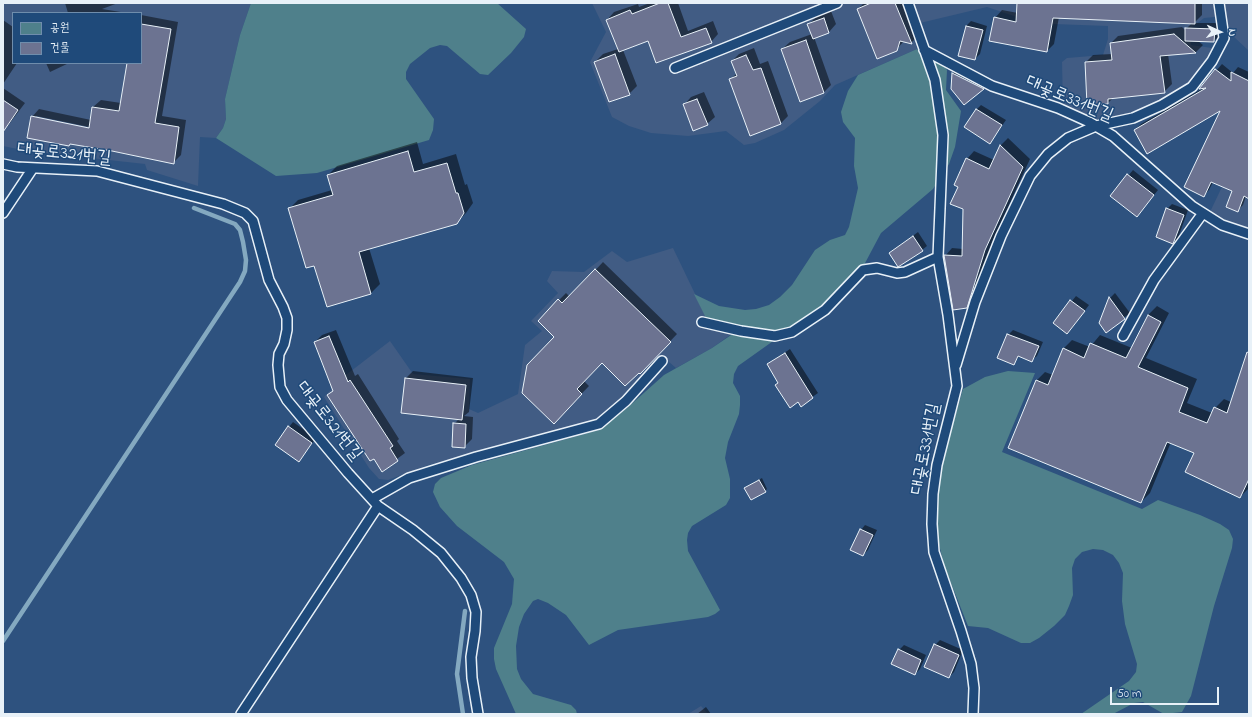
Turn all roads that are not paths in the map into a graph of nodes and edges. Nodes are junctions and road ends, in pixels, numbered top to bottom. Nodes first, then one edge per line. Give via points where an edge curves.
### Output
1 (837, 3) edge
2 (908, 3) edge
3 (1219, 3) edge
4 (924, 50) junction
5 (675, 68) dead end
6 (1096, 126) junction
7 (3, 164) edge
8 (33, 168) junction
9 (3, 213) edge
10 (1203, 213) junction
11 (1249, 234) edge
12 (938, 257) junction
13 (702, 322) dead end
14 (1123, 336) dead end
15 (662, 361) dead end
16 (955, 369) junction
17 (375, 502) junction
18 (241, 714) edge
19 (478, 714) edge
20 (973, 714) edge

1 - 5 lane
2 - 4 lane, 대곶로331번길
3 - 6 lane via 1224,38 1212,61 1192,87 1133,118
4 - 6 lane, 대곶로331번길 via 992,86 1058,108
4 - 12 lane, 대곶로331번길 via 935,80 943,135
6 - 10 lane, 대곶로331번길 via 1113,136
6 - 16 lane via 1068,138 1048,154 1030,176 992,258
7 - 8 lane, 대곶로321번길
8 - 9 lane
8 - 17 lane, 대곶로321번길 via 97,171 223,204 245,213 253,221 269,280 287,318 284,344 279,354 280,387 292,406 348,474
10 - 11 lane, 대곶로331번길 via 1222,225
10 - 14 lane via 1154,280
12 - 13 lane via 905,272 897,273 877,268 863,270 825,310 792,332 775,336
12 - 16 lane, 대곶로331번길
15 - 17 lane via 626,401 599,424 409,478
16 - 20 lane, 대곶로331번길 via 957,386 937,466 932,524 934,552 971,664 974,688
17 - 18 lane
17 - 19 lane, 대곶로321번길 via 441,553 471,595 476,612 470,657

